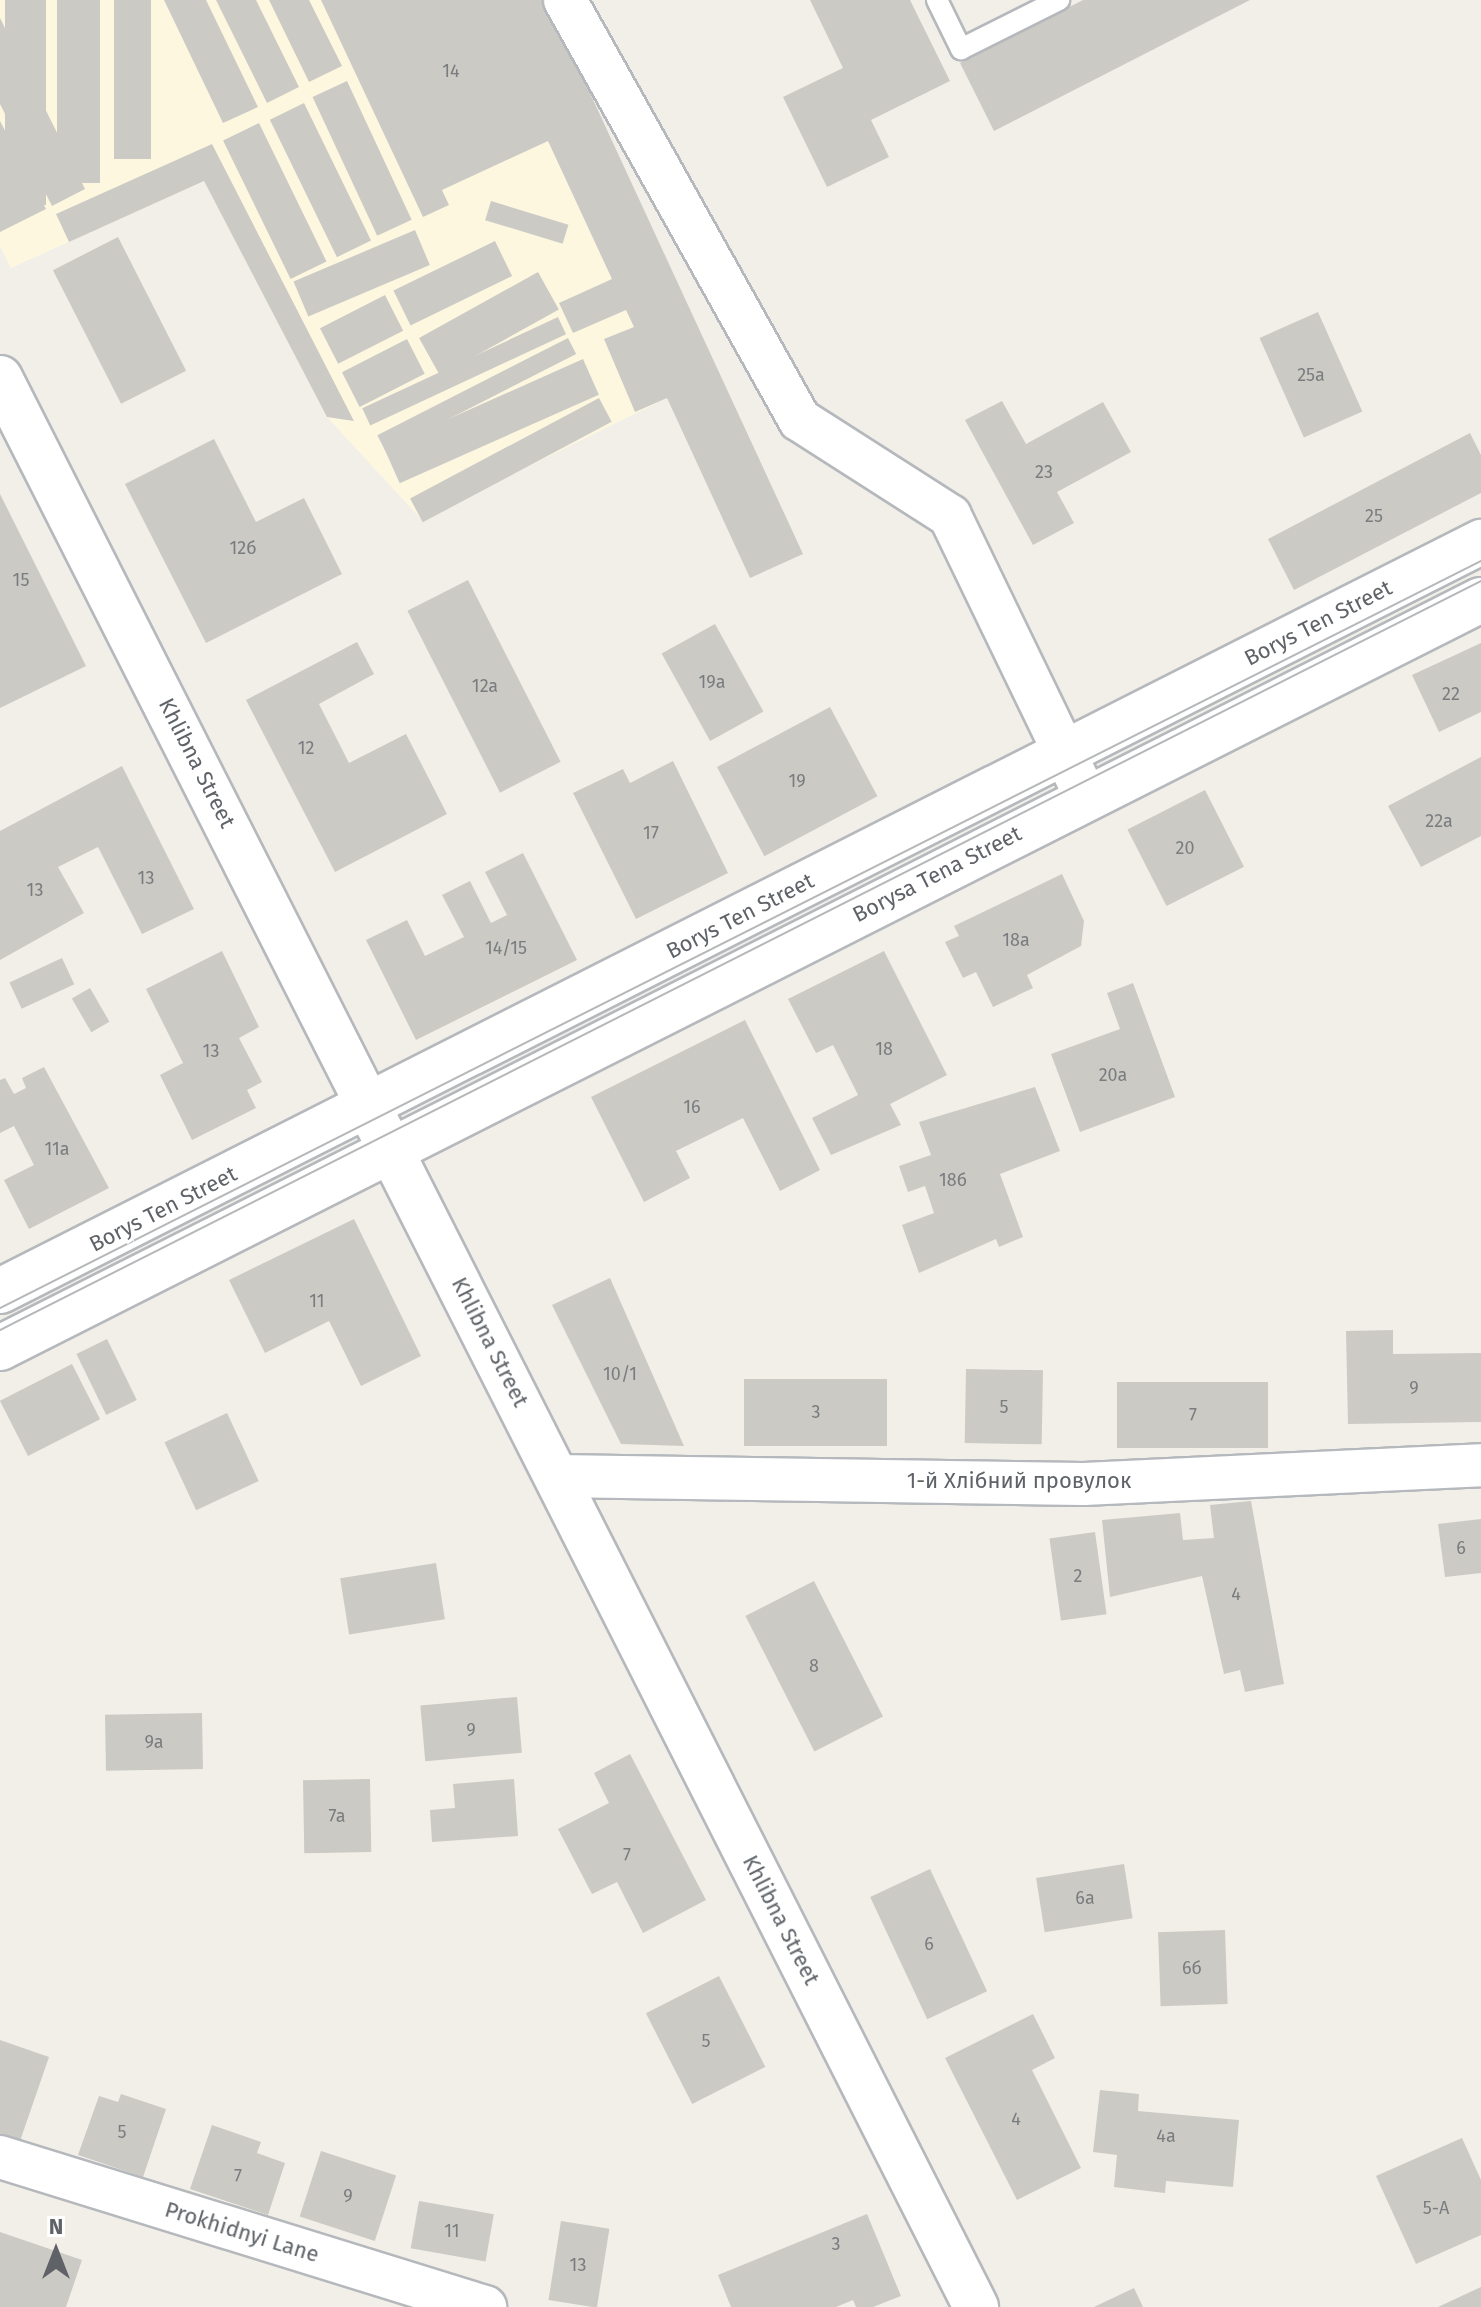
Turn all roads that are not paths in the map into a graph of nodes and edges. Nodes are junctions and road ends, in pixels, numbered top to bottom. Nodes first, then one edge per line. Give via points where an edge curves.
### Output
1 (565, 0) edge
2 (937, 0) edge
3 (1059, 0) edge
4 (0, 378) edge
5 (11, 426) edge
6 (1481, 542) edge
7 (1481, 600) edge
8 (1062, 752) junction
9 (1087, 799) junction
10 (370, 1103) junction
11 (394, 1151) junction
12 (0, 1291) edge
13 (0, 1348) edge
14 (1481, 1465) edge
15 (557, 1476) junction
16 (0, 2157) edge
17 (485, 2307) edge
18 (976, 2307) edge

1 - 8 street via 800,420 950,516
2 - 3 lane via 961,49
4 - 5 street, Khlibna Street
5 - 10 street, Khlibna Street
6 - 8 street, Borys Ten Street
7 - 9 street, Borysa Tena Street
8 - 9 street
8 - 10 street, Borys Ten Street
9 - 11 street, Borysa Tena Street
10 - 11 street, Khlibna Street
10 - 12 street, Borys Ten Street
11 - 13 street
11 - 15 street, Khlibna Street
14 - 15 street, 1-й Хлібний провулок via 1084,1484
15 - 18 street, Khlibna Street
16 - 17 street, Prokhidnyi Lane

